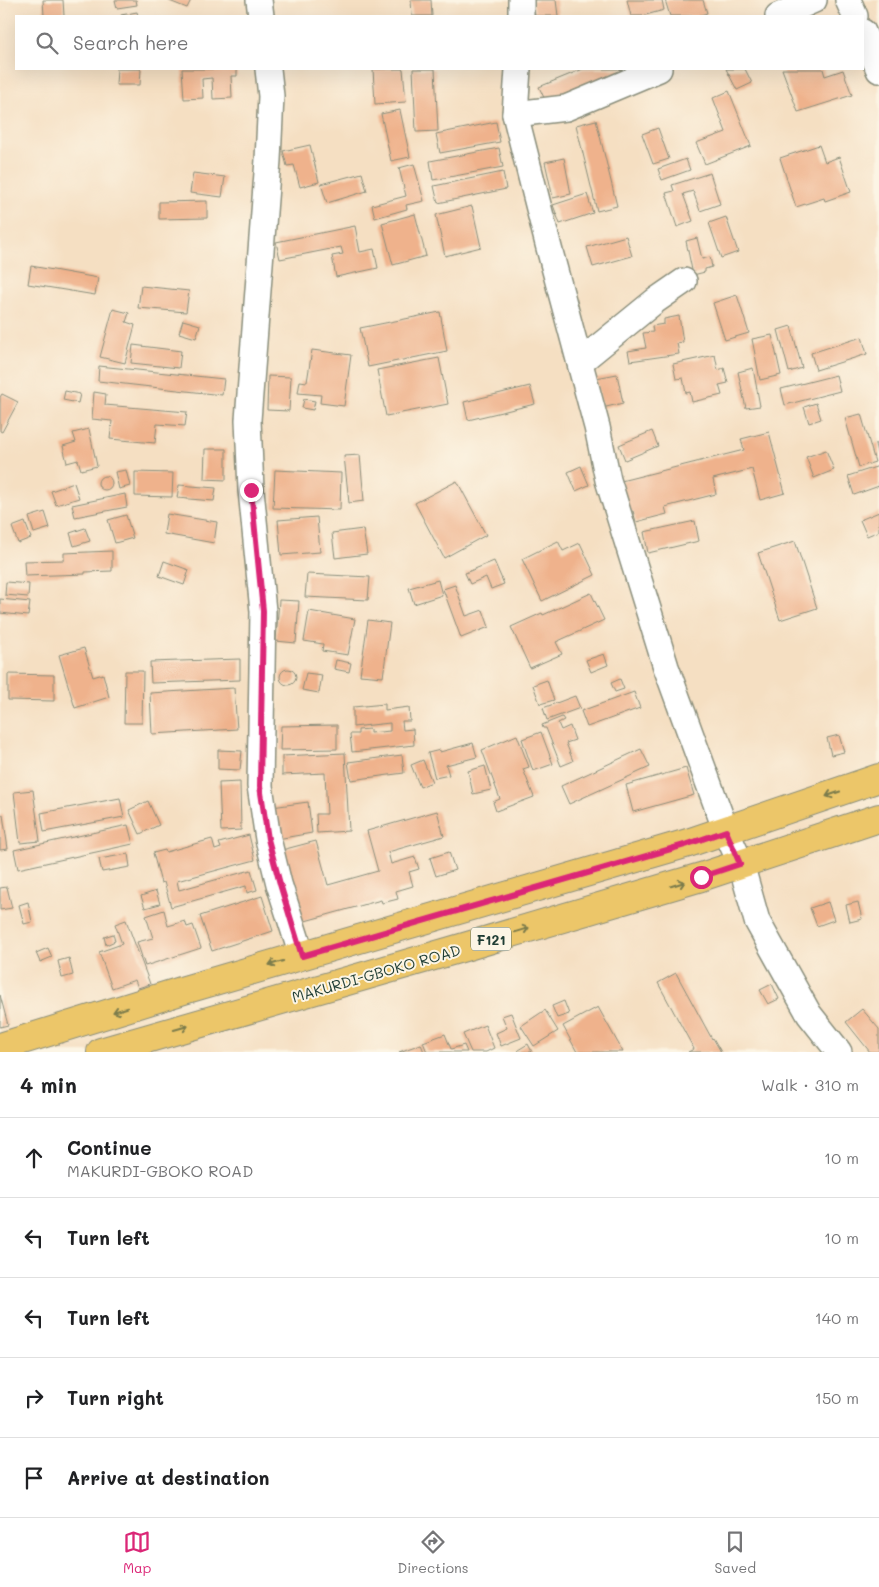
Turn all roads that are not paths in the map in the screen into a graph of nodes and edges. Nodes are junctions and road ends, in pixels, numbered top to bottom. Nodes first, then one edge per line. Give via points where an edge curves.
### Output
1 (259, 0) edge
2 (520, 0) edge
3 (814, 0) edge
4 (848, 0) edge
5 (261, 15) edge
6 (521, 15) edge
7 (780, 15) edge
8 (855, 15) edge
9 (864, 34) edge
10 (268, 70) edge
11 (518, 70) edge
12 (657, 70) edge
13 (879, 70) edge
14 (515, 114) junction
15 (684, 280) dead end
16 (580, 362) junction
17 (879, 778) edge
18 (879, 818) edge
19 (726, 831) junction
20 (740, 864) junction
21 (302, 956) junction
22 (0, 1047) edge
23 (101, 1052) edge
24 (839, 1052) edge

1 - 5 street
2 - 6 street
3 - 7 street
4 - 8 street
9 - 13 street
10 - 21 street via 271,96 268,160 248,420 263,611 260,786 268,839
11 - 14 street
12 - 14 street via 566,108
14 - 16 street
15 - 16 street
16 - 19 street via 609,495 666,667
17 -> 19 main road, F121
18 - 20 main road, MAKURDI-GBOKO ROAD / F121
19 - 20 street
19 - 21 main road, F121
23 -> 20 main road, MAKURDI-GBOKO ROAD / F121
20 - 24 street via 757,921 809,1014
21 -> 22 main road, F121

